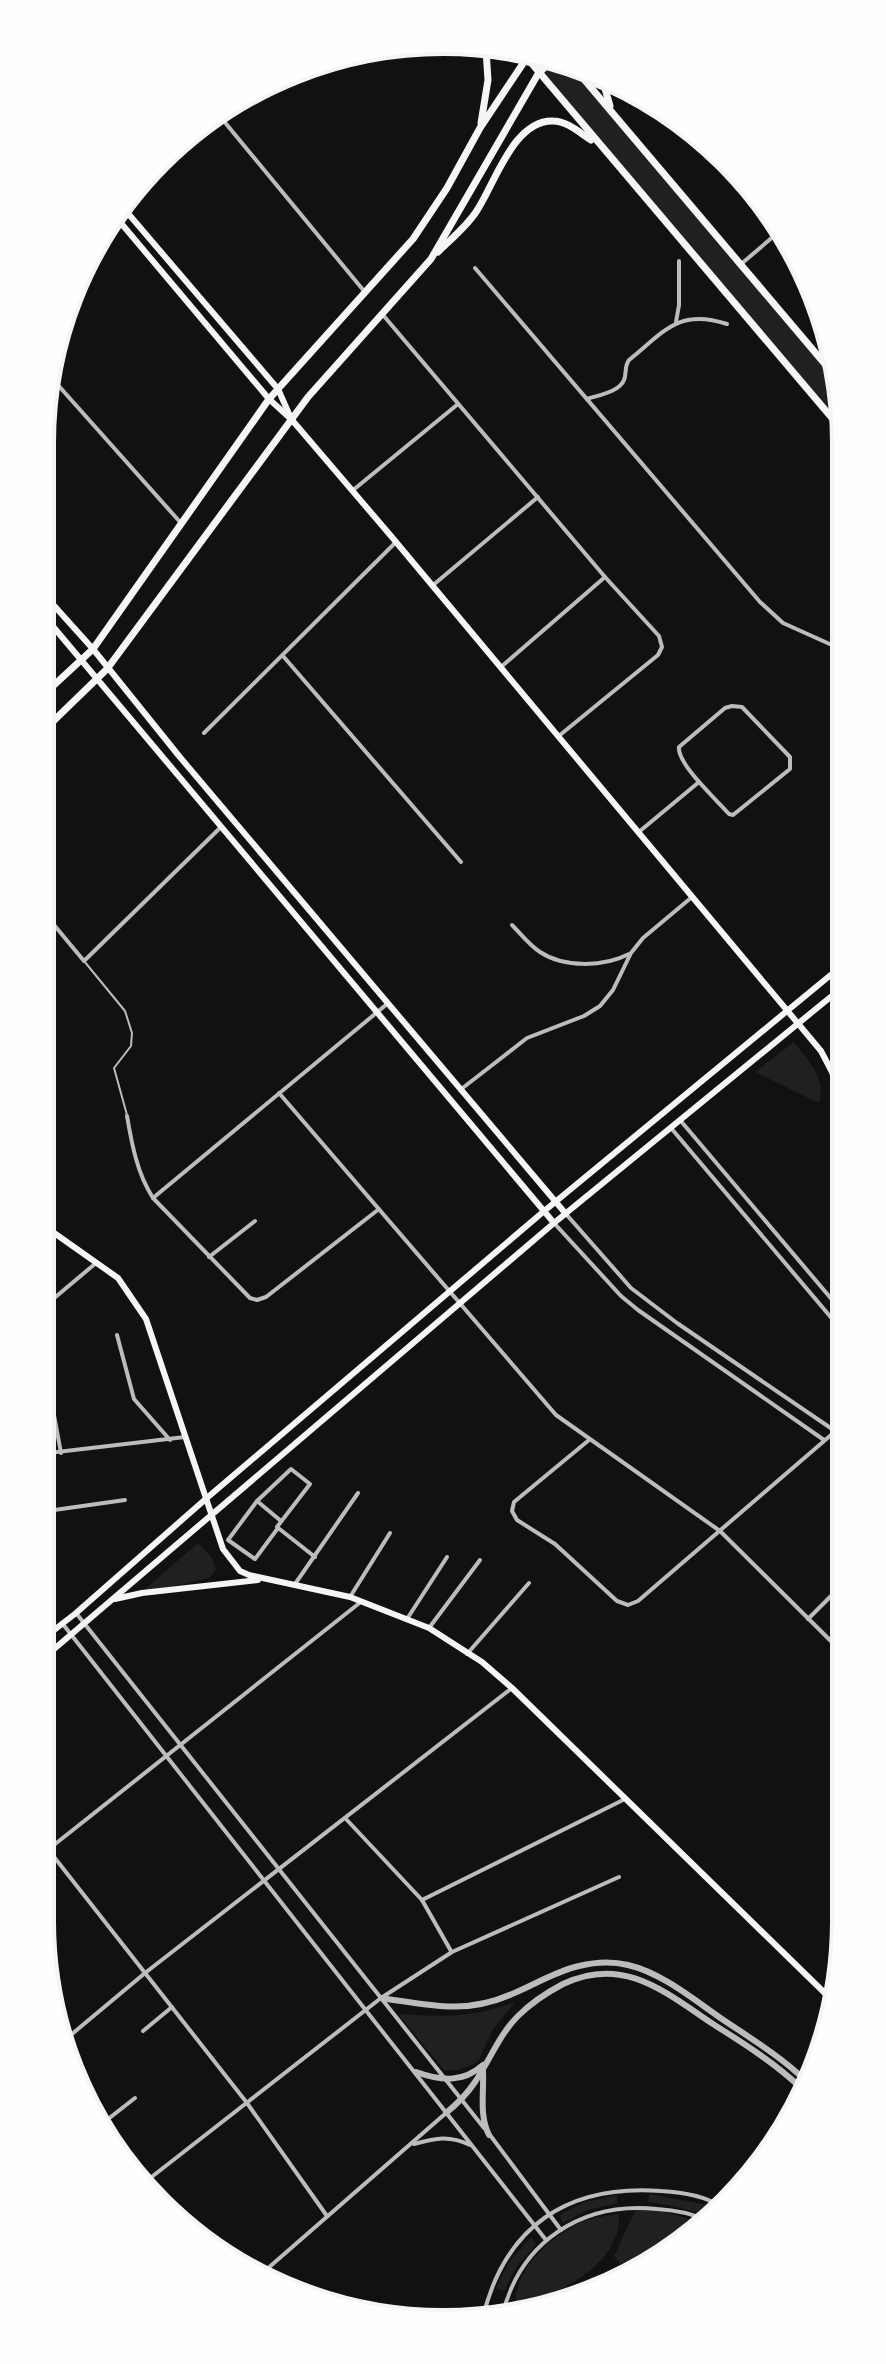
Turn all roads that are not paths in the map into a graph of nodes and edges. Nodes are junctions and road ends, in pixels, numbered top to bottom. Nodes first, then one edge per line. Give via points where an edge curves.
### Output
1 (486, 56) edge
2 (521, 62) edge
3 (532, 64) edge
4 (545, 67) edge
5 (538, 74) junction
6 (586, 82) edge
7 (605, 90) edge
8 (612, 112) junction
9 (224, 122) edge
10 (480, 128) junction
11 (599, 145) junction
12 (129, 214) edge
13 (122, 224) edge
14 (773, 237) edge
15 (431, 259) junction
16 (679, 261) dead end
17 (740, 265) junction
18 (475, 268) dead end
19 (366, 293) junction
20 (383, 315) junction
21 (676, 322) junction
22 (727, 324) dead end
23 (824, 363) edge
24 (58, 385) edge
25 (278, 389) junction
26 (269, 399) junction
27 (587, 399) junction
28 (458, 404) junction
29 (831, 417) edge
30 (292, 420) junction
31 (352, 491) junction
32 (538, 497) junction
33 (182, 524) junction
34 (396, 542) junction
35 (605, 577) junction
36 (432, 586) junction
37 (54, 606) edge
38 (54, 627) edge
39 (832, 645) edge
40 (93, 649) junction
41 (283, 656) junction
42 (82, 659) junction
43 (501, 667) junction
44 (107, 669) junction
45 (97, 679) junction
46 (54, 685) edge
47 (54, 720) edge
48 (204, 733) dead end
49 (560, 735) junction
50 (186, 750) dead end
51 (179, 756) junction
52 (699, 782) junction
53 (221, 827) junction
54 (640, 831) junction
55 (461, 862) dead end
56 (692, 897) junction
57 (54, 925) edge
58 (512, 925) dead end
59 (338, 947) junction
60 (631, 953) junction
61 (329, 955) junction
62 (84, 961) junction
63 (832, 974) edge
64 (832, 996) edge
65 (387, 1004) junction
66 (377, 1012) junction
67 (788, 1012) junction
68 (799, 1025) junction
69 (832, 1075) edge
70 (460, 1090) junction
71 (279, 1093) junction
72 (670, 1109) junction
73 (127, 1116) joint
74 (661, 1117) junction
75 (680, 1120) junction
76 (671, 1128) junction
77 (153, 1198) junction
78 (555, 1204) junction
79 (379, 1209) junction
80 (543, 1212) junction
81 (566, 1214) junction
82 (255, 1221) dead end
83 (554, 1223) junction
84 (766, 1223) junction
85 (757, 1231) junction
86 (54, 1233) edge
87 (209, 1257) junction
88 (97, 1262) junction
89 (449, 1293) junction
90 (54, 1298) edge
91 (832, 1300) edge
92 (460, 1305) junction
93 (832, 1319) edge
94 (677, 1323) junction
95 (671, 1333) junction
96 (117, 1335) dead end
97 (766, 1384) junction
98 (759, 1395) junction
99 (54, 1415) edge
100 (832, 1429) edge
101 (832, 1433) edge
102 (187, 1436) junction
103 (170, 1440) junction
104 (589, 1440) junction
105 (824, 1440) junction
106 (54, 1453) edge
107 (61, 1453) junction
108 (358, 1493) dead end
109 (208, 1497) junction
110 (125, 1500) dead end
111 (257, 1501) junction
112 (54, 1510) edge
113 (212, 1514) junction
114 (281, 1521) junction
115 (278, 1528) junction
116 (720, 1531) junction
117 (390, 1533) dead end
118 (315, 1557) junction
119 (447, 1557) dead end
120 (480, 1560) dead end
121 (261, 1580) junction
122 (529, 1583) dead end
123 (295, 1584) junction
124 (832, 1595) edge
125 (350, 1597) junction
126 (111, 1600) junction
127 (362, 1601) junction
128 (76, 1613) junction
129 (407, 1619) junction
130 (808, 1619) junction
131 (62, 1623) junction
132 (85, 1624) junction
133 (429, 1628) junction
134 (54, 1629) edge
135 (72, 1636) junction
136 (832, 1642) edge
137 (54, 1649) edge
138 (54, 1650) edge
139 (467, 1654) junction
140 (512, 1688) junction
141 (180, 1743) junction
142 (166, 1754) junction
143 (625, 1799) junction
144 (346, 1819) junction
145 (54, 1845) edge
146 (54, 1858) edge
147 (280, 1869) junction
148 (619, 1877) dead end
149 (266, 1880) junction
150 (422, 1900) junction
151 (452, 1952) junction
152 (145, 1973) junction
153 (826, 1994) edge
154 (381, 1998) junction
155 (172, 2007) junction
156 (366, 2010) junction
157 (143, 2031) dead end
158 (71, 2035) edge
159 (487, 2062) junction
160 (483, 2069) junction
161 (416, 2072) junction
162 (800, 2076) edge
163 (447, 2079) junction
164 (796, 2084) edge
165 (135, 2098) dead end
166 (461, 2100) junction
167 (247, 2103) junction
168 (446, 2113) junction
169 (108, 2119) edge
170 (489, 2135) junction
171 (411, 2144) junction
172 (471, 2145) junction
173 (151, 2177) edge
174 (712, 2202) edge
175 (549, 2215) junction
176 (327, 2216) junction
177 (695, 2217) edge
178 (535, 2226) junction
179 (561, 2230) junction
180 (546, 2240) junction
181 (268, 2268) edge
182 (506, 2305) edge
183 (486, 2308) edge

1 - 10 main road
2 - 10 main road
3 - 5 main road
4 - 5 main road
5 - 11 main road
5 - 15 main road
6 - 8 main road
7 - 8 main road
8 - 17 main road
9 - 19 street
10 - 19 main road via 413,239
11 - 15 main road via 554,121 531,127 519,137 476,212
11 - 29 main road
12 - 25 main road
13 - 26 main road
14 - 17 street
15 - 20 main road
16 - 21 street
17 - 23 main road
18 - 27 street
19 - 25 main road
20 - 28 street
20 - 30 main road
21 - 22 street via 708,317
21 - 27 street via 629,360 619,387
24 - 33 street
25 - 26 main road
25 - 30 main road
26 - 30 main road
26 - 33 main road
27 - 39 street via 773,616
28 - 31 street
28 - 32 street
30 - 31 main road
30 - 44 main road
31 - 34 main road
32 - 35 street
32 - 36 street
33 - 40 main road
34 - 36 main road
34 - 41 street
35 - 43 street
35 - 49 street via 659,636 662,647
36 - 43 main road
37 - 40 main road
38 - 42 main road
40 - 42 main road
40 - 44 main road
41 - 48 street
41 - 55 street
42 - 45 main road
42 - 46 main road
43 - 49 main road
44 - 45 main road
44 - 51 main road
45 - 47 main road
45 - 53 main road
49 - 54 main road
50 - 51 street
51 - 59 main road
52 - 52 street via 733,815 792,763 742,707 732,706 679,747 679,757
52 - 54 street
53 - 61 main road
53 - 62 street
54 - 56 main road
56 - 60 street
56 - 67 main road
57 - 62 street
58 - 60 street via 538,951 567,962 611,961
59 - 61 main road
59 - 65 main road
60 - 70 street via 600,1006 527,1038
61 - 66 main road
62 - 73 lane via 129,1021 131,1046 114,1068
63 - 67 main road
64 - 68 main road
65 - 66 street
65 - 70 main road
66 - 71 street
66 - 80 main road
67 - 68 main road
67 - 72 main road
68 - 69 main road
68 - 75 main road
70 - 78 main road
71 - 77 street
71 - 79 street
72 - 74 main road
72 - 75 main road
73 - 77 street via 134,1154
74 - 76 main road
74 - 78 main road
75 - 76 main road
75 - 84 street
76 - 81 main road
76 - 85 street
77 - 87 street
78 - 80 main road
78 - 81 main road
79 - 87 street via 257,1300
79 - 89 street
80 - 83 main road
80 - 89 main road
81 - 83 main road
81 - 94 street via 631,1288
82 - 87 street
83 - 92 main road
83 - 95 street via 621,1296
84 - 85 street
84 - 91 street
85 - 93 street
86 - 88 main road
88 - 90 street
88 - 102 main road via 118,1278 146,1319
89 - 92 street
89 - 109 main road
92 - 104 street via 556,1415
92 - 113 main road
94 - 95 street
94 - 97 street
95 - 98 street
96 - 103 street via 134,1399
97 - 98 street
97 - 100 street
98 - 105 street
99 - 107 street
101 - 105 street
102 - 103 street
102 - 109 main road
103 - 107 street
104 - 116 street
104 - 116 street via 514,1502 512,1511 617,1601 638,1601
105 - 116 street
106 - 107 street
108 - 118 street
109 - 113 main road
109 - 128 main road
110 - 112 street
111 - 114 street
111 - 114 street via 291,1469 310,1484
111 - 115 street via 228,1540 255,1559
113 - 121 main road via 234,1565
113 - 126 main road
114 - 115 street
115 - 118 street
116 - 130 street
117 - 125 street
118 - 123 street
119 - 129 street
120 - 133 street
121 - 123 main road
121 - 126 main road
122 - 139 street
123 - 125 main road
124 - 130 street
125 - 127 main road
126 - 132 main road
126 - 137 lane
127 - 129 main road
127 - 141 street
128 - 131 main road
128 - 132 street
129 - 133 main road
130 - 136 street
131 - 134 main road
131 - 135 street
132 - 135 main road
132 - 141 street
133 - 139 main road
135 - 138 main road
135 - 142 street
139 - 140 main road
140 - 143 main road
140 - 144 street
141 - 142 street
141 - 147 street
142 - 145 street
142 - 149 street
143 - 150 street
143 - 153 main road
144 - 147 street
144 - 150 street
146 - 152 street
147 - 149 street
147 - 154 street
148 - 151 street
149 - 152 street
149 - 156 street
150 - 151 street
151 - 154 street
152 - 155 street
152 - 158 street
154 - 156 street
154 - 162 street via 470,2007 576,1966 626,1964 668,1983
154 - 163 street
155 - 157 street
155 - 167 street
156 - 161 street
156 - 167 street
159 - 160 street
159 - 163 street via 473,2074
159 - 164 street via 509,2025 544,1994 582,1977 623,1974 658,1988
160 - 166 street
160 - 170 street via 484,2125
161 - 163 street
161 - 168 street
163 - 166 street
165 - 169 street
166 - 168 street
166 - 170 street
167 - 173 street
167 - 176 street
168 - 171 street
168 - 172 street
170 - 175 street
171 - 172 street via 440,2136
171 - 176 street
172 - 178 street
174 - 175 street via 625,2189 595,2194
175 - 178 street
175 - 179 street
176 - 181 street
177 - 179 street via 628,2207
178 - 180 street
178 - 183 street via 506,2259
179 - 180 street
180 - 182 street via 524,2265

